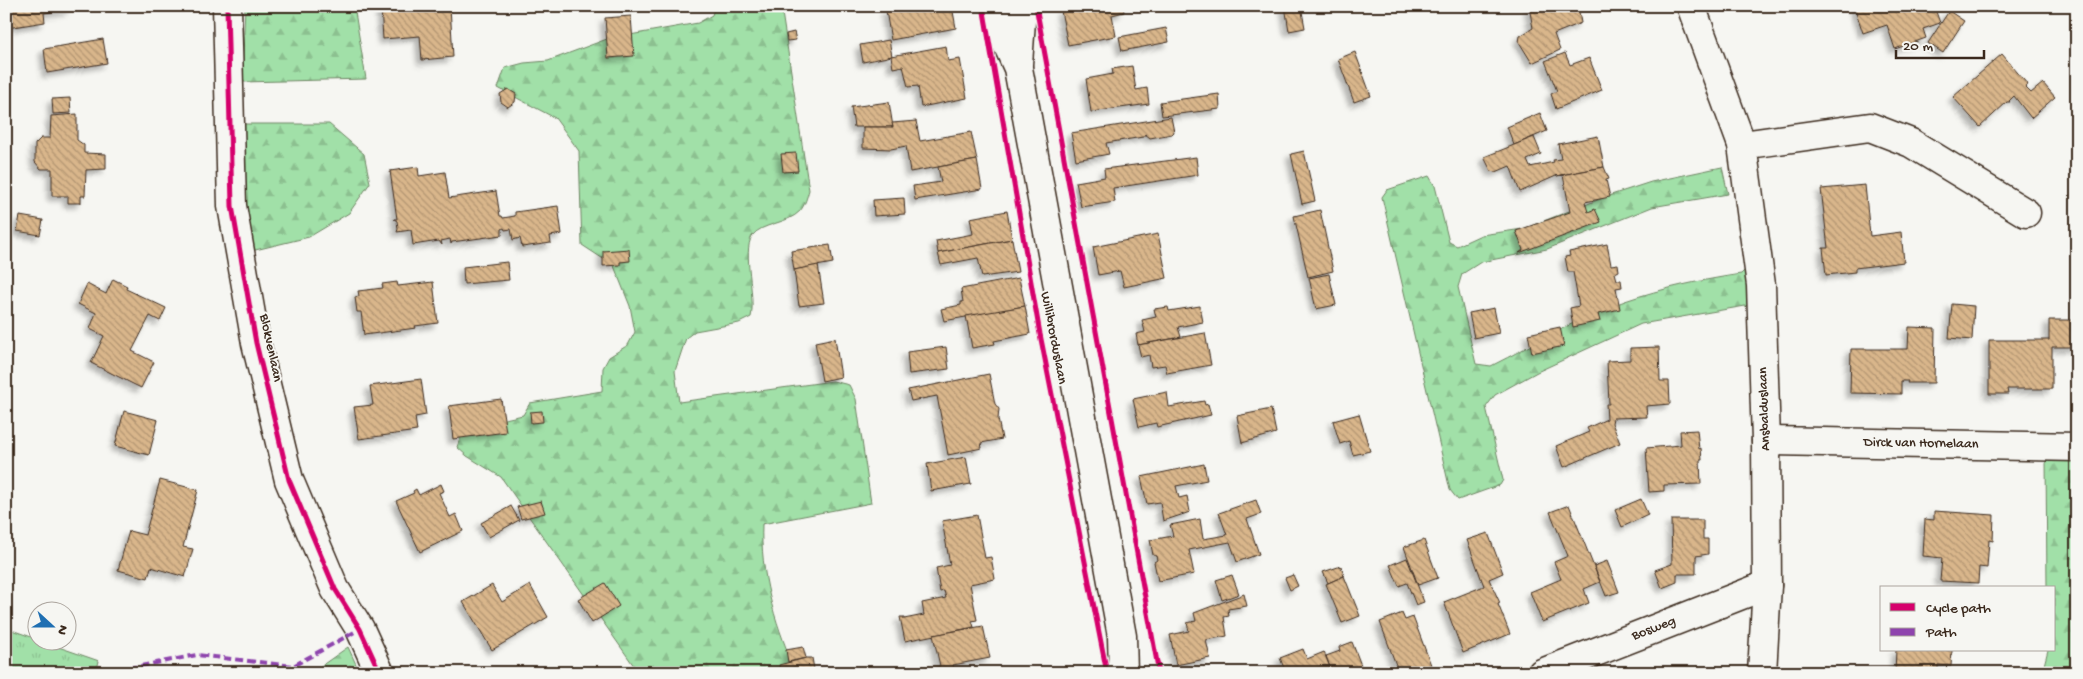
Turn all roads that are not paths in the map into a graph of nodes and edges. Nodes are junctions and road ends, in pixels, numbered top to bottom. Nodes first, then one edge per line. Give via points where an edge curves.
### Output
1 (227, 6) edge
2 (996, 6) edge
3 (1022, 6) edge
4 (1691, 6) edge
5 (1018, 68) junction
6 (1742, 145) junction
7 (2026, 213) dead end
8 (1766, 441) junction
9 (2077, 447) edge
10 (1766, 584) junction
11 (1122, 636) junction
12 (380, 673) edge
13 (1123, 673) edge
14 (1136, 673) edge
15 (1542, 673) edge
16 (1762, 673) edge

1 - 12 street, Blokvenlaan via 232,206 256,343 289,480 335,588 360,629
2 - 5 street, Willibrorduslaan via 999,26
3 - 5 street, Willibrorduslaan
4 - 6 street, Ansbalduslaan
5 - 11 street, Willibrorduslaan
6 - 7 street via 1870,127 1911,143
6 - 8 street, Ansbalduslaan via 1760,285
8 - 9 street, Dirck van Hornelaan
8 - 10 street, Ansbalduslaan
10 - 15 street, Bosweg
10 - 16 street, Ansbalduslaan
11 - 13 street, Willibrorduslaan
11 - 14 street, Willibrorduslaan

